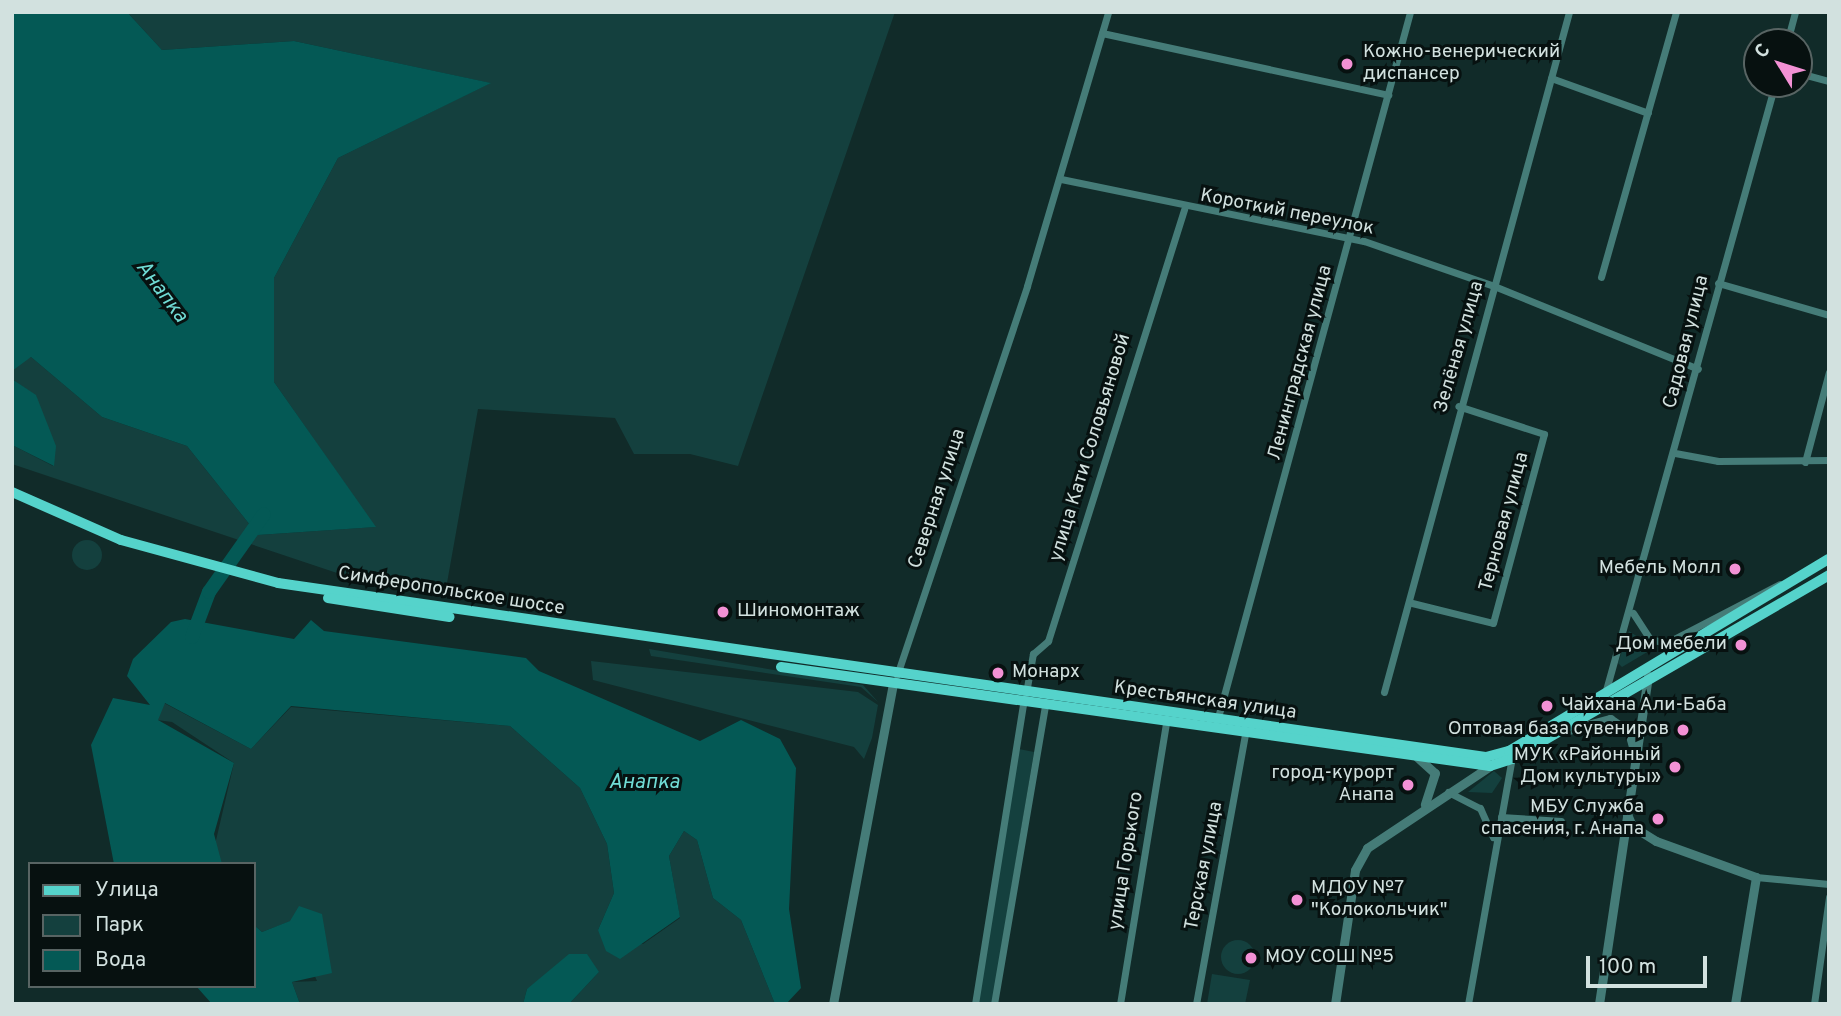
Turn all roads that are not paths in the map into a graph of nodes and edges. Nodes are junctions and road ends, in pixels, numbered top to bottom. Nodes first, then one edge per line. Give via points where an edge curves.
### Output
1 (1108, 12) edge
2 (1410, 12) edge
3 (1569, 12) edge
4 (1676, 12) edge
5 (1102, 33) junction
6 (1551, 78) junction
7 (1388, 95) junction
8 (1771, 98) edge
9 (1648, 113) junction
10 (1061, 178) junction
11 (1184, 209) junction
12 (1351, 240) junction
13 (1601, 277) dead end
14 (1718, 283) junction
15 (1494, 286) junction
16 (1829, 315) edge
17 (1698, 369) junction
18 (1829, 372) edge
19 (1458, 407) junction
20 (1675, 453) junction
21 (1829, 460) edge
22 (1805, 462) junction
23 (12, 492) edge
24 (12, 499) edge
25 (1829, 559) edge
26 (192, 564) junction
27 (1829, 575) edge
28 (1796, 579) junction
29 (1412, 603) junction
30 (1633, 609) junction
31 (1645, 672) junction
32 (895, 679) junction
33 (1606, 690) junction
34 (1384, 692) dead end
35 (1025, 698) junction
36 (1045, 706) junction
37 (1217, 721) junction
38 (1166, 723) junction
39 (1556, 733) junction
40 (1245, 734) junction
41 (1512, 752) junction
42 (1634, 754) junction
43 (1415, 756) junction
44 (1490, 766) junction
45 (1448, 792) junction
46 (1419, 810) junction
47 (1626, 812) junction
48 (1501, 817) junction
49 (1561, 821) dead end
50 (1494, 838) junction
51 (1756, 877) junction
52 (1829, 884) edge
53 (1829, 897) edge
54 (833, 1004) edge
55 (975, 1004) edge
56 (994, 1004) edge
57 (1120, 1004) edge
58 (1196, 1004) edge
59 (1335, 1004) edge
60 (1468, 1004) edge
61 (1599, 1004) edge
62 (1735, 1004) edge
63 (1814, 1004) edge

1 - 5 street, Северная улица
2 - 7 street, Ленинградская улица
3 - 6 street, Зелёная улица
4 - 9 street
5 - 7 street
5 - 10 street, Северная улица
6 - 9 street
6 - 15 street, Зелёная улица
7 - 12 street, Ленинградская улица
8 - 14 street, Садовая улица
9 - 13 street
10 - 11 street, Короткий переулок
10 - 32 street, Северная улица
11 - 12 street, Короткий переулок
11 - 35 street, улица Кати Соловьяновой via 1048,641 1033,654
12 - 15 street, Короткий переулок
12 - 37 street, Ленинградская улица
14 - 16 street
14 - 17 street, Садовая улица
15 - 17 street, Короткий переулок
15 - 19 street, Зелёная улица
17 - 20 street, Садовая улица
18 - 22 street
19 - 29 street, Зелёная улица
19 - 29 street, Терновая улица via 1544,434 1493,623
20 - 22 street via 1718,461
20 - 30 street, Садовая улица
21 - 22 street
23 - 26 main road, Симферопольское шоссе via 97,531
24 - 26 main road, Симферопольское шоссе via 88,533
25 - 28 main road, Крестьянская улица
26 - 32 main road, Симферопольское шоссе via 239,577 536,626
27 - 31 main road, Крестьянская улица
28 - 30 street via 1756,593 1666,643 1639,629
28 - 31 main road, Крестьянская улица
29 - 34 street, Зелёная улица
30 - 33 street, Садовая улица
31 - 33 main road, Крестьянская улица
31 - 39 main road, Крестьянская улица
31 - 42 street
32 - 35 main road, Крестьянская улица
32 - 54 street, Северная улица
33 - 41 main road, Крестьянская улица
35 - 36 main road, Крестьянская улица
35 - 37 main road, Крестьянская улица
35 - 55 street, улица Кати Соловьяновой
36 - 38 main road, Крестьянская улица
36 - 56 street
37 - 41 main road, Крестьянская улица via 1465,756
38 - 40 main road, Крестьянская улица
38 - 57 street, улица Горького
39 - 41 main road, Крестьянская улица
39 - 42 street via 1610,719 1629,732
40 - 43 main road, Крестьянская улица
40 - 58 street, Терская улица
41 - 44 main road, Крестьянская улица
41 - 48 street
42 - 47 street
43 - 44 main road, Крестьянская улица
43 - 46 street via 1433,768 1436,780
44 - 45 street
45 - 46 street
45 - 50 street via 1484,812
46 - 59 street via 1374,840 1360,859
47 - 51 street via 1633,826 1656,841
47 - 61 street
48 - 49 street
48 - 50 street
50 - 60 street
51 - 52 street
51 - 62 street
53 - 63 street

